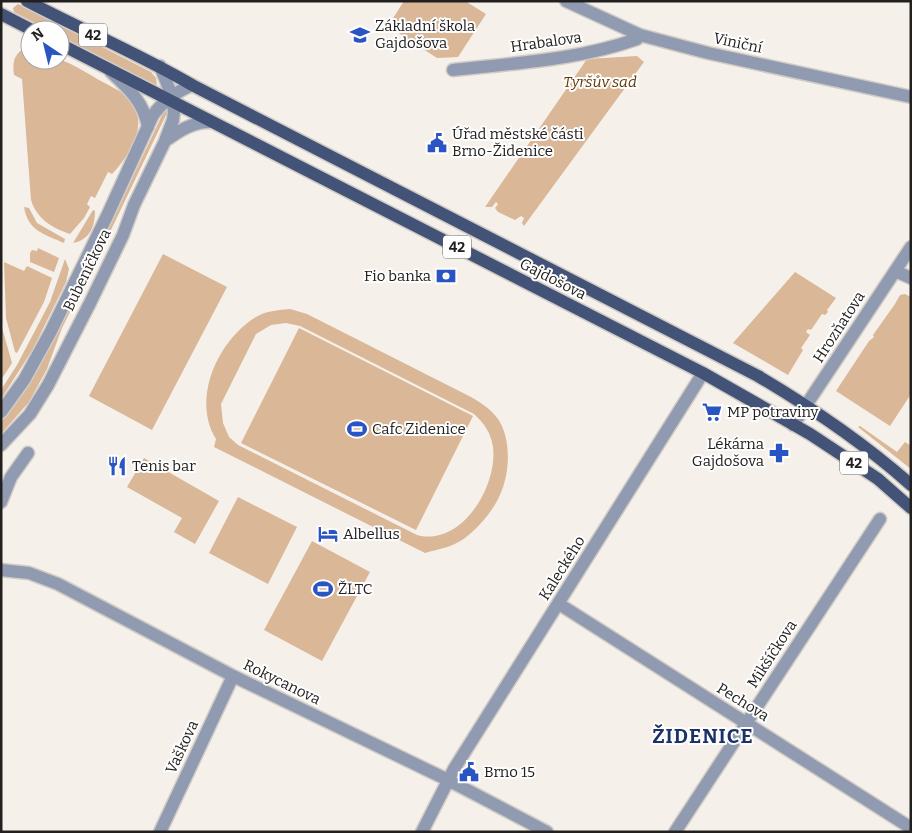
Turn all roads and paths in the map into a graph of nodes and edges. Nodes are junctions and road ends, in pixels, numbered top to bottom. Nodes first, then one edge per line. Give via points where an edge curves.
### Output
1 (27, 1) edge
2 (566, 1) edge
3 (1, 14) edge
4 (20, 24) edge
5 (640, 35) junction
6 (70, 49) edge
7 (160, 66) junction
8 (107, 69) junction
9 (453, 70) dead end
10 (192, 85) junction
11 (911, 97) edge
12 (171, 98) junction
13 (210, 122) junction
14 (148, 127) junction
15 (165, 141) junction
16 (911, 247) edge
17 (895, 271) junction
18 (911, 278) edge
19 (703, 374) junction
20 (806, 405) junction
21 (1, 412) edge
22 (793, 425) junction
23 (1, 445) edge
24 (28, 453) dead end
25 (911, 485) edge
26 (1, 502) edge
27 (911, 508) edge
28 (880, 519) dead end
29 (1, 570) edge
30 (558, 604) junction
31 (233, 676) junction
32 (746, 722) junction
33 (448, 780) junction
34 (911, 828) edge
35 (160, 832) edge
36 (422, 832) edge
37 (547, 832) edge
38 (675, 832) edge

1 - 7 main road, 42
2 - 5 street, Viniční
3 - 4 main road
5 - 9 street, Hrabalova via 614,48 562,58
5 - 11 street, Viniční
6 - 8 main road, 42
7 - 10 main road, 42
7 - 12 street, Bubeníčkova
8 - 12 main road, 42
8 - 14 street via 130,89 142,105
10 - 12 street, Bubeníčkova
10 - 20 main road, Gajdošova / 42 via 714,352
12 - 13 main road, Gajdošova / 42
12 - 14 street, Bubeníčkova via 161,104
12 - 15 street, Bubeníčkova via 173,120
13 - 15 street via 193,124
13 - 19 main road, Gajdošova / 42
14 - 21 street, Bubeníčkova via 51,331 24,380
15 - 23 street, Bubeníčkova via 123,235 48,385 30,414
16 - 17 street, Hrozňatova
17 - 18 street
17 - 20 street, Hrozňatova
19 - 22 main road, Gajdošova / 42
19 - 30 street, Kaleckého
20 - 22 street, Hrozňatova
20 - 25 main road, Gajdošova / 42 via 862,444
22 - 27 main road, Gajdošova / 42 via 878,479
24 - 26 street via 11,477
28 - 32 street, Mikšíčkova
29 - 31 street, Rokycanova via 29,573 58,584
30 - 32 street, Pechova
30 - 33 street, Kaleckého
31 - 33 street, Rokycanova
31 - 35 street, Vaškova
32 - 34 street, Pechova
32 - 38 street, Mikšíčkova
33 - 36 street, Kaleckého
33 - 37 street, Rokycanova

